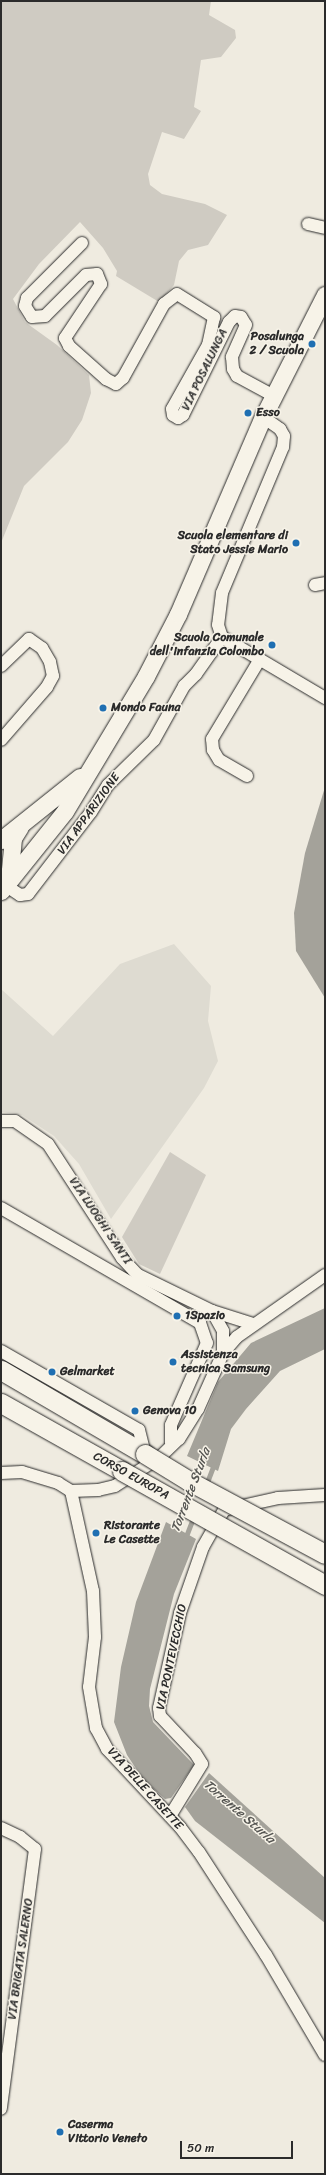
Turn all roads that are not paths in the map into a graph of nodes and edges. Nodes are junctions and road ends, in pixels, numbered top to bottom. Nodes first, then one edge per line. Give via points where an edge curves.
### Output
1 (308, 224) dead end
2 (325, 228) edge
3 (82, 243) dead end
4 (325, 295) edge
5 (274, 396) junction
6 (263, 417) junction
7 (222, 637) junction
8 (260, 659) junction
9 (1, 666) edge
10 (325, 698) edge
11 (1, 740) edge
12 (91, 767) junction
13 (247, 776) dead end
14 (42, 838) junction
15 (9, 841) edge
16 (4, 880) edge
17 (1, 1122) edge
18 (1, 1208) edge
19 (325, 1275) edge
20 (212, 1311) junction
21 (253, 1324) junction
22 (1, 1351) edge
23 (223, 1353) junction
24 (1, 1370) edge
25 (1, 1402) edge
26 (171, 1443) junction
27 (145, 1454) junction
28 (1, 1473) edge
29 (71, 1490) junction
30 (325, 1495) edge
31 (325, 1554) edge
32 (325, 1585) edge
33 (173, 1812) junction
34 (1, 1828) edge
35 (325, 2055) edge
36 (1, 2108) edge

1 - 2 street
3 - 5 street, VIA POSALUNGA via 27,298 25,306 32,317 45,316 86,275 96,274 100,278 99,286 65,338 69,346 106,380 116,384 123,378 164,304 177,294 214,317 208,345 172,409 174,416 184,415 229,322 236,316 246,325 232,357 233,369 237,376
4 - 5 main road
5 - 6 main road
6 - 7 street via 280,429 284,436 283,447 222,593 218,626
6 - 12 main road via 178,614 146,676
7 - 8 street
7 - 16 street, VIA APPARIZIONE via 196,674 184,686 146,750 108,785 91,812 28,894 20,895
8 - 10 street
8 - 13 street via 212,739 212,750 219,760
9 - 11 street via 29,639 42,648 53,676 47,687
12 - 14 main road via 65,811
12 - 15 main road
14 - 15 main road
14 - 16 main road
15 - 16 main road
17 - 20 street, VIA LUOGHI SANTI via 15,1121 48,1144 122,1258 138,1274
18 - 26 street via 200,1323 207,1343 171,1425
19 - 21 street
20 - 21 street, VIA LUOGHI SANTI
20 - 23 street via 223,1331
21 - 23 street
22 - 27 street via 139,1430
23 - 26 street via 198,1409 179,1439
24 - 27 main road, CORSO EUROPA
25 - 32 main road, CORSO EUROPA, bridge
26 - 29 street via 159,1458 115,1486 98,1490
27 - 31 main road, CORSO EUROPA, bridge via 188,1482
28 - 29 street via 22,1472 58,1483
29 - 33 street, VIA DELLE CASETTE via 93,1591 95,1638 89,1687 96,1728 107,1749
30 - 33 street, VIA PONTEVECCHIO via 278,1498 224,1510 203,1547 180,1613 158,1708 160,1716 202,1764
33 - 35 street, VIA DELLE CASETTE via 266,1955
34 - 36 street, VIA BRIGATA SALERNO via 20,1837 36,1850

